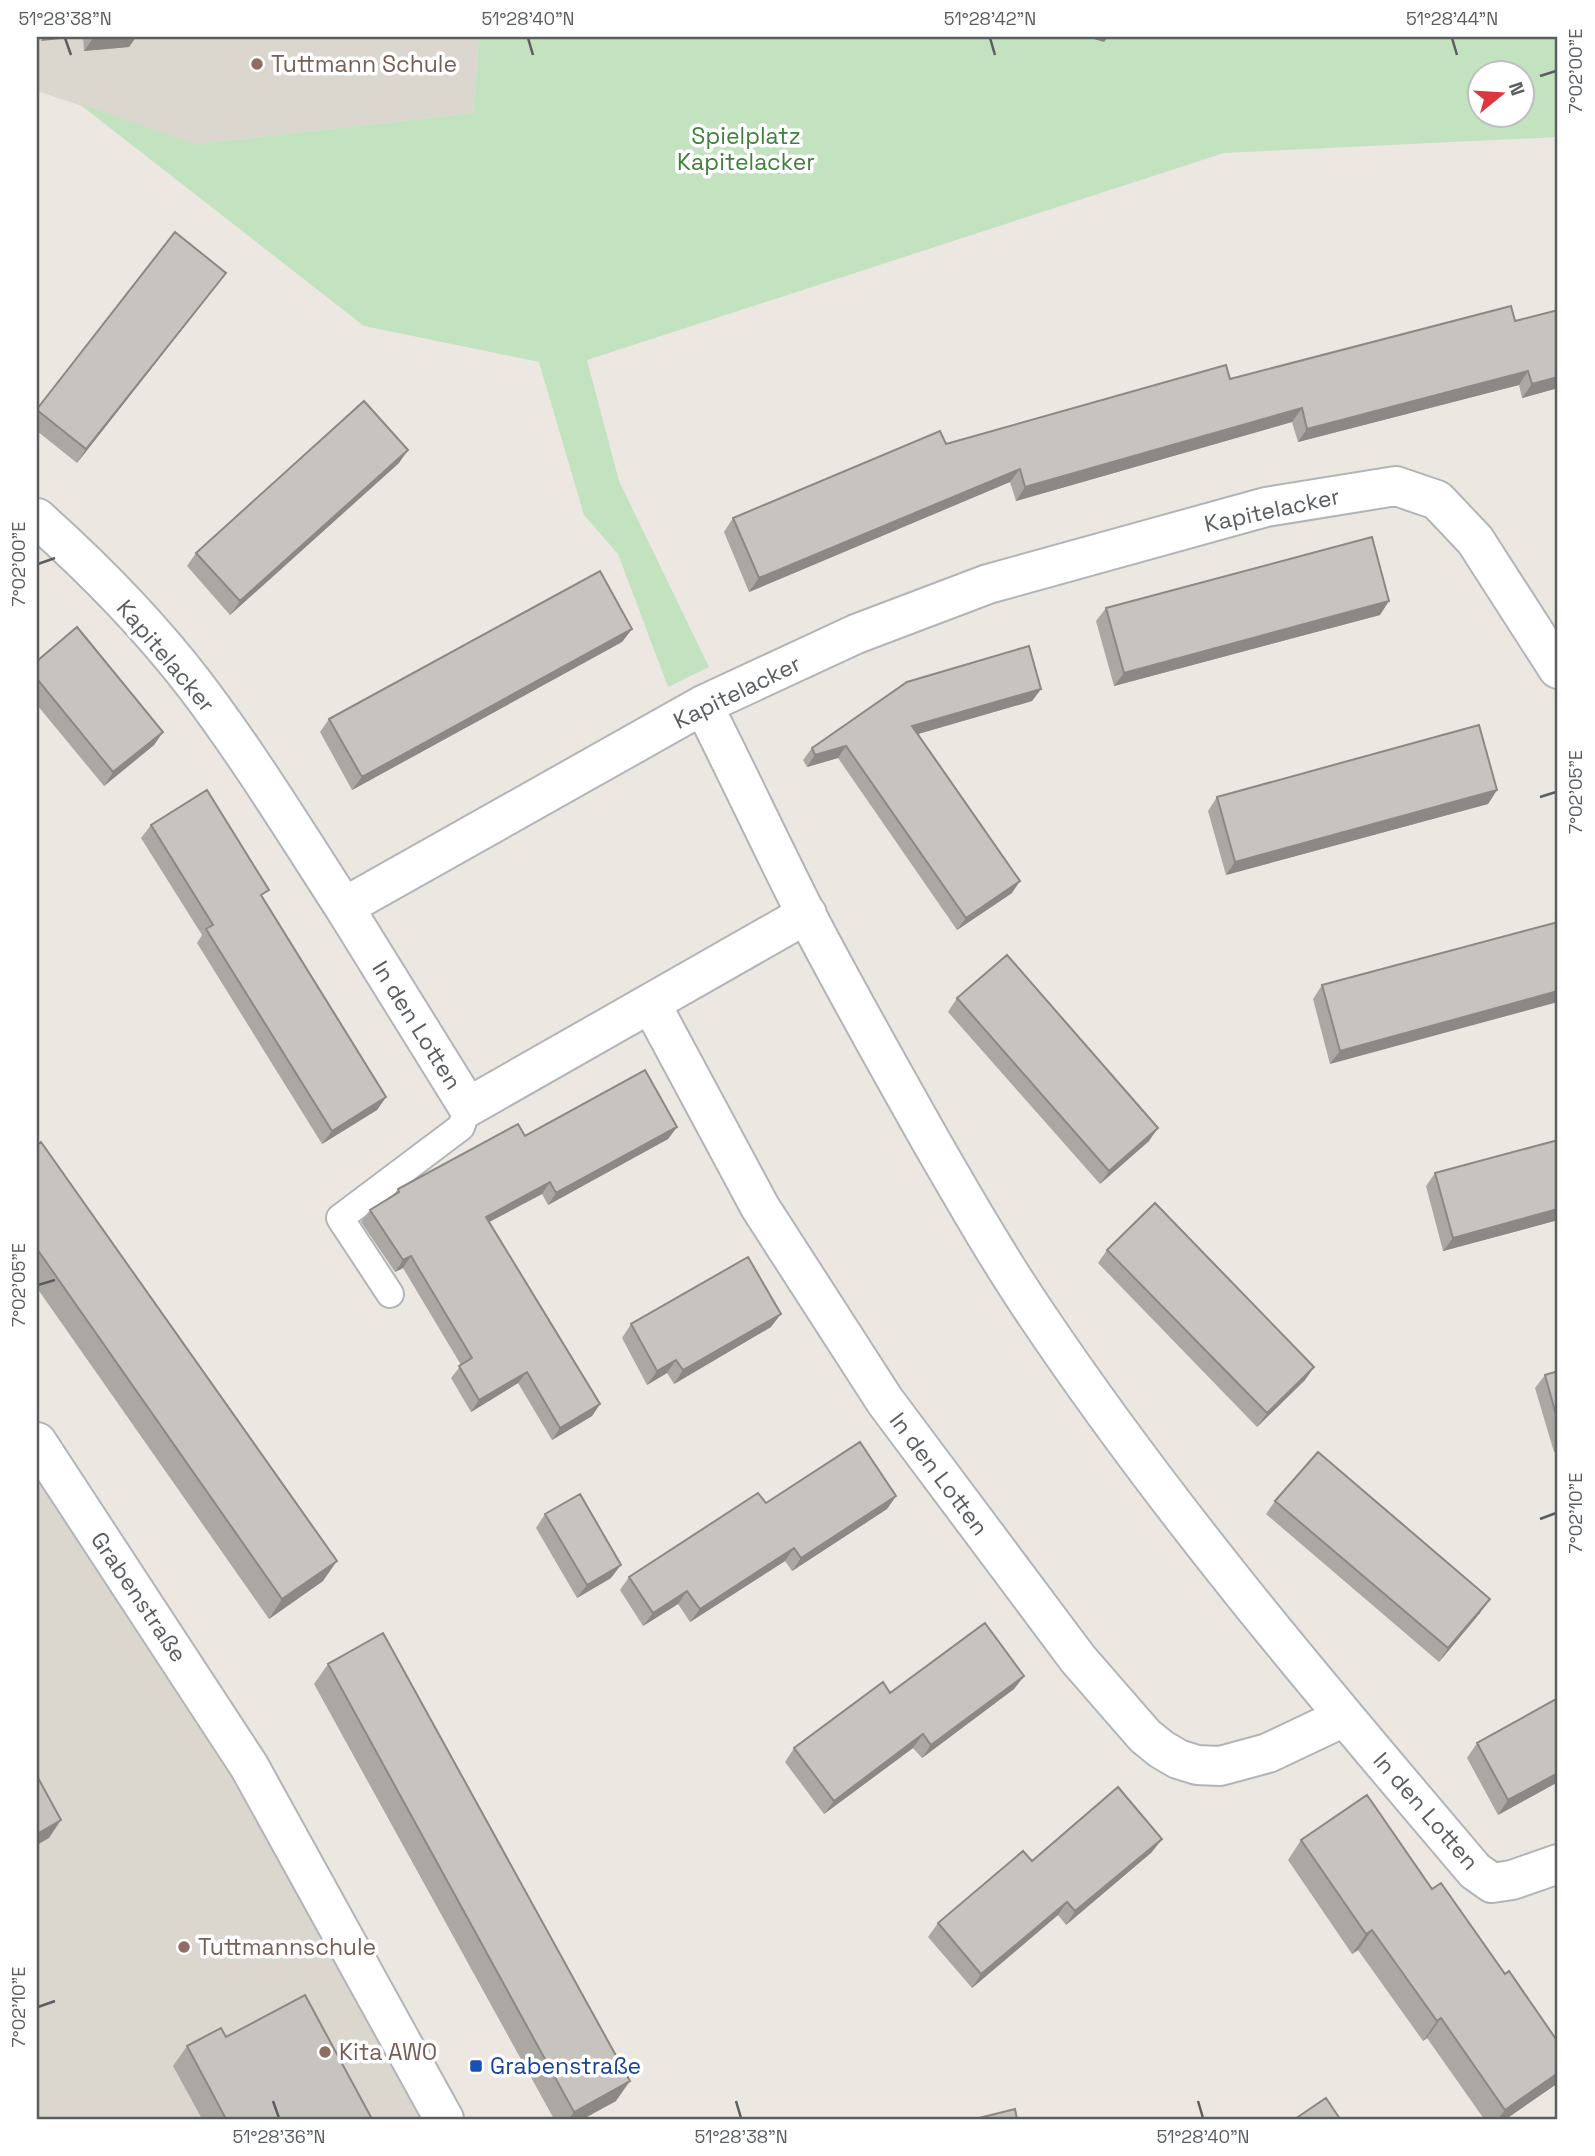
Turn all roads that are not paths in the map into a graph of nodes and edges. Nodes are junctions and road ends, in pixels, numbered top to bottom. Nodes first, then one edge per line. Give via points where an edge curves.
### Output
1 (37, 519) edge
2 (1558, 669) edge
3 (704, 705) junction
4 (344, 907) junction
5 (807, 914) junction
6 (651, 1004) junction
7 (468, 1107) junction
8 (390, 1294) dead end
9 (37, 1442) edge
10 (1344, 1717) junction
11 (1558, 1864) edge
12 (444, 2119) edge

1 - 4 street, Kapitelacker via 132,611 195,685
2 - 3 street, Kapitelacker via 1475,540 1437,500 1396,486 1266,507 988,584 856,635
3 - 4 street, Kapitelacker
3 - 5 street, In den Lotten
4 - 7 street, In den Lotten
5 - 6 street, In den Lotten
5 - 10 street, In den Lotten via 929,1137 1038,1316 1180,1513
6 - 7 street, In den Lotten
6 - 10 street, In den Lotten via 760,1207 885,1401 1077,1659 1145,1736 1178,1759 1220,1766 1268,1753
7 - 8 lane via 461,1127 340,1218
9 - 12 street, Grabenstraße via 249,1766
10 - 11 street, In den Lotten via 1483,1877 1492,1883 1512,1880

